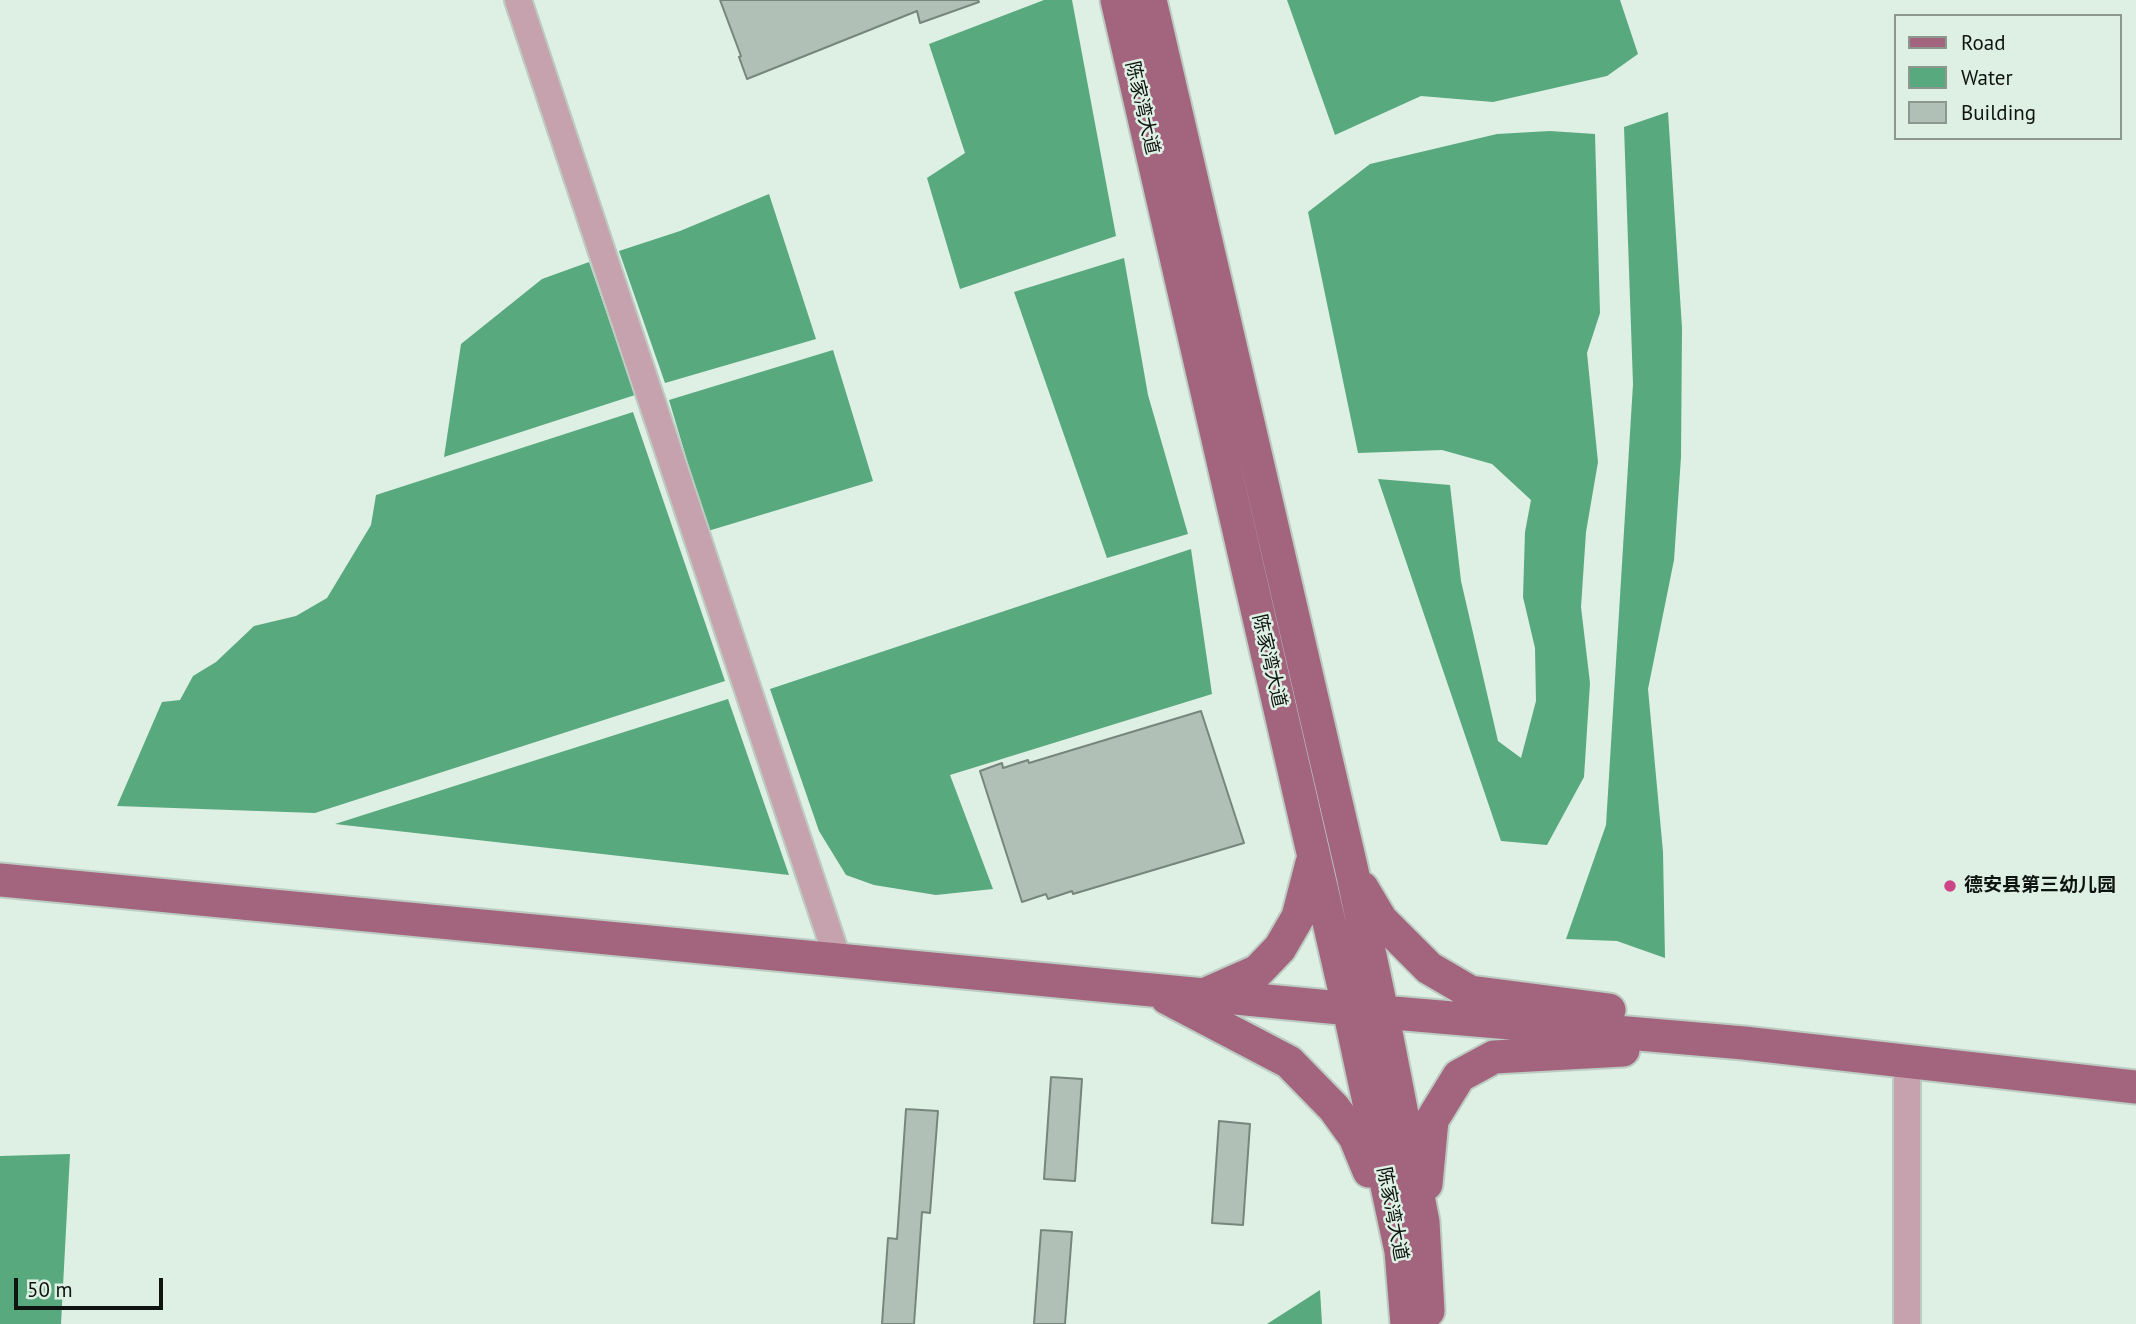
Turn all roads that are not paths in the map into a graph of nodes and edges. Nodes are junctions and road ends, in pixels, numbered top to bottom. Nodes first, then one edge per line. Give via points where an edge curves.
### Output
1 (518, 0) edge
2 (1117, 0) edge
3 (1150, 0) edge
4 (1314, 857) junction
5 (1352, 871) junction
6 (0, 880) edge
7 (838, 960) junction
8 (1152, 990) junction
9 (1204, 995) junction
10 (1349, 1009) junction
11 (1382, 1012) junction
12 (1744, 1043) junction
13 (1907, 1061) junction
14 (2136, 1087) edge
15 (1423, 1222) junction
16 (1401, 1251) junction
17 (1407, 1324) edge
18 (1429, 1324) edge
19 (1907, 1324) edge

1 - 7 street
2 - 4 main road, 陈家湾大道
3 - 5 main road, 陈家湾大道
4 - 9 main road via 1298,917 1280,948 1258,971
4 - 10 main road, 陈家湾大道
5 - 11 main road, 陈家湾大道
5 - 12 main road via 1381,920 1429,968 1470,992 1656,1016
6 - 7 main road
7 - 8 main road
8 - 9 main road
8 - 16 main road via 1289,1062 1335,1108 1355,1137
9 - 10 main road
10 - 11 main road
10 - 16 main road, 陈家湾大道
11 - 12 main road
11 - 15 main road, 陈家湾大道
12 - 13 main road
12 - 15 main road via 1494,1057 1459,1076 1432,1120
13 - 14 main road
13 - 19 street
15 - 18 main road, 陈家湾大道
16 - 17 main road, 陈家湾大道

